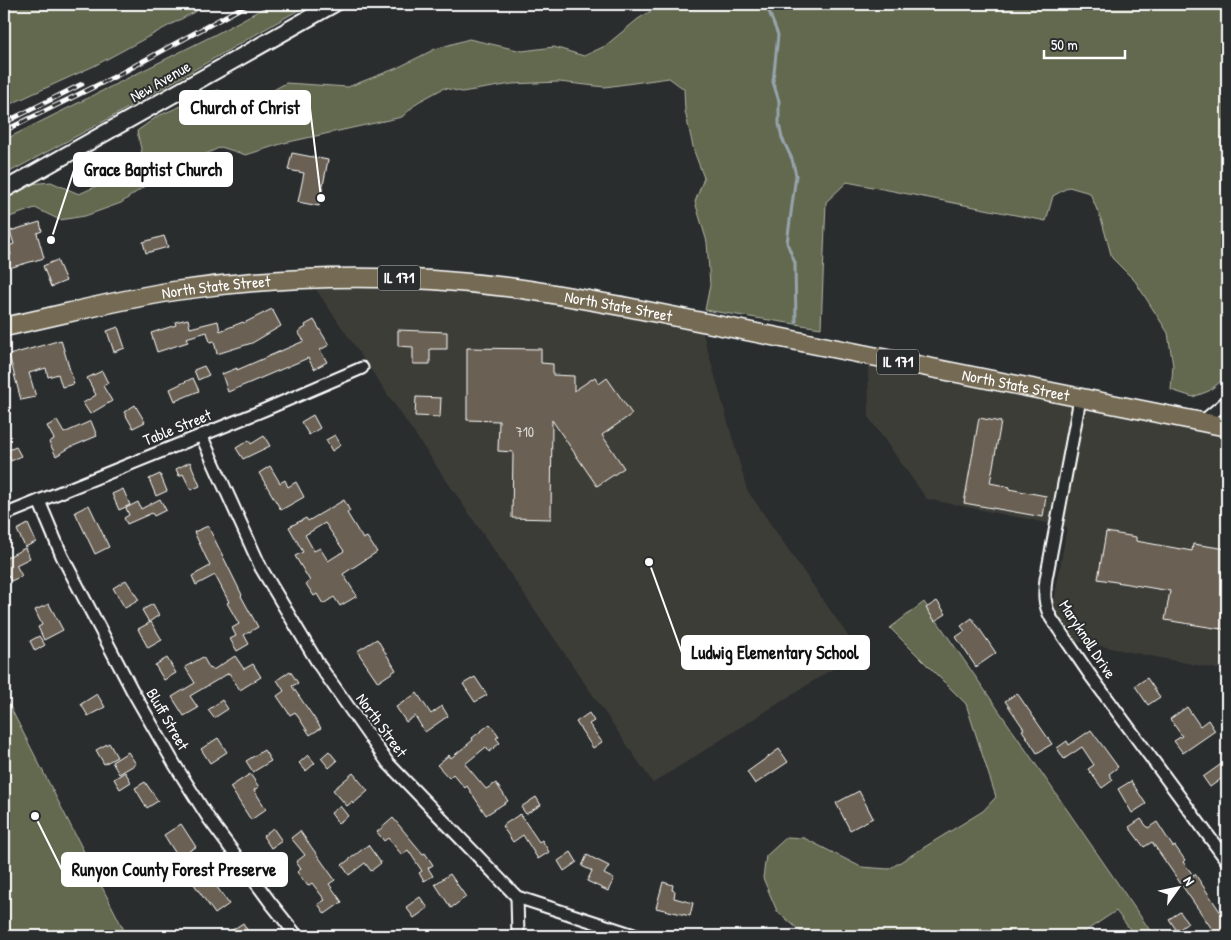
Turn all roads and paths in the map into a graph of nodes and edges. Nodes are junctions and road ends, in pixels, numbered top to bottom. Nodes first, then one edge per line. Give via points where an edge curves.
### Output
1 (334, 4) edge
2 (4, 190) edge
3 (4, 327) edge
4 (362, 368) dead end
5 (1080, 398) junction
6 (1227, 401) edge
7 (1202, 422) junction
8 (1227, 427) edge
9 (201, 435) junction
10 (39, 501) junction
11 (4, 515) edge
12 (1227, 860) edge
13 (517, 897) junction
14 (297, 936) edge
15 (518, 936) edge
16 (637, 936) edge

1 - 2 main road, New Avenue
3 - 5 main road, North State Street / IL 171 via 144,296 218,286 324,278 404,278 538,291
4 - 9 street, Table Street
5 - 7 main road, North State Street / IL 171
5 - 12 street, Maryknoll Drive via 1046,580 1046,608 1090,675
6 - 7 street
7 - 8 main road, North State Street / IL 171
9 - 10 street, Table Street
9 - 13 street, North Street via 261,568 319,665 388,763
10 - 11 street, Table Street
10 - 14 street, Bluff Street via 62,556 175,764 215,826
13 - 15 street
13 - 16 street, North Street

